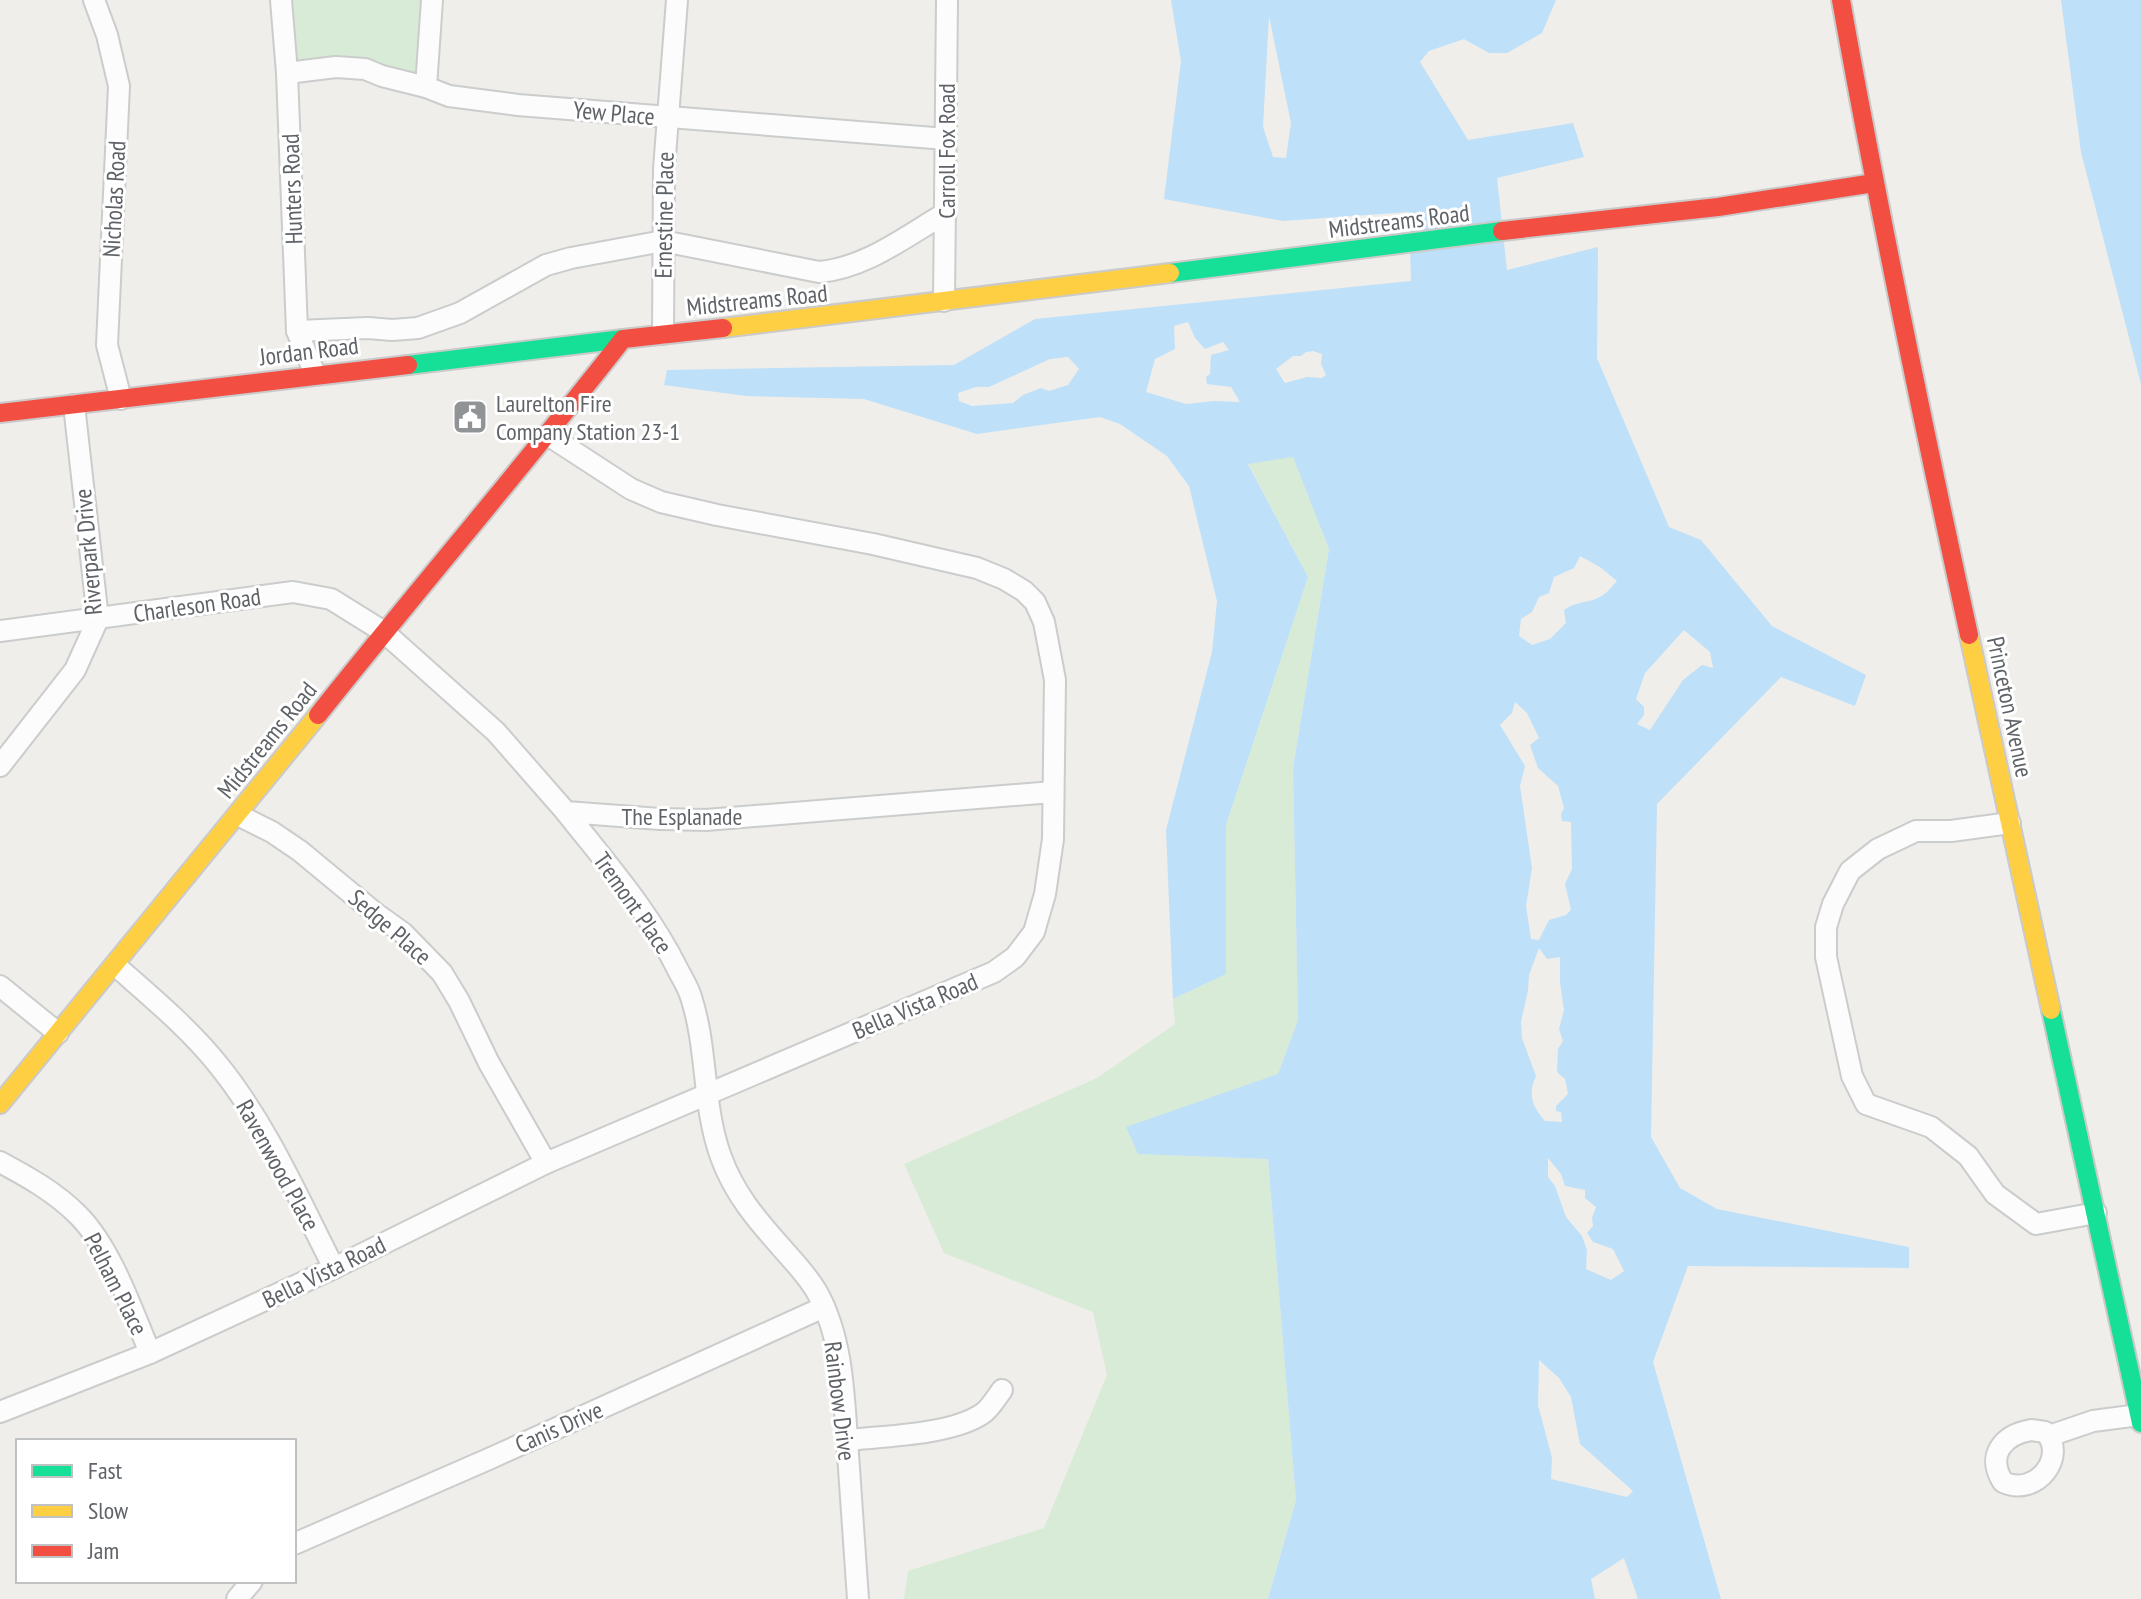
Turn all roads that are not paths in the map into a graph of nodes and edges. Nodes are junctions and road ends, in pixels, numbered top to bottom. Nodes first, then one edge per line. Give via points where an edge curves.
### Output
1 (94, 0) edge
2 (281, 0) edge
3 (432, 0) edge
4 (677, 0) edge
5 (947, 0) edge
6 (1841, 0) edge
7 (287, 73) junction
8 (426, 87) junction
9 (667, 118) junction
10 (946, 139) junction
11 (1874, 183) junction
12 (946, 213) junction
13 (663, 241) junction
14 (944, 301) junction
15 (297, 331) junction
16 (663, 334) junction
17 (623, 339) junction
18 (315, 374) junction
19 (121, 399) junction
20 (74, 405) junction
21 (0, 413) edge
22 (548, 435) junction
23 (98, 619) junction
24 (0, 631) edge
25 (384, 632) junction
26 (0, 766) edge
27 (1053, 792) junction
28 (566, 812) junction
29 (238, 815) junction
30 (2010, 823) junction
31 (115, 965) junction
32 (0, 986) edge
33 (58, 1033) junction
34 (706, 1095) junction
35 (0, 1104) edge
36 (0, 1162) edge
37 (546, 1163) junction
38 (2096, 1213) junction
39 (334, 1268) junction
40 (824, 1307) junction
41 (150, 1353) junction
42 (1002, 1390) dead end
43 (0, 1412) edge
44 (2140, 1419) edge
45 (2049, 1436) dead end
46 (847, 1440) junction
47 (296, 1543) edge
48 (250, 1583) edge
49 (237, 1599) edge
50 (858, 1599) edge

1 - 19 street, Nicholas Road via 119,86 107,345
2 - 7 street, Hunters Road
3 - 8 street
4 - 9 street, Ernestine Place
5 - 10 street, Carroll Fox Road
6 - 11 street, Princeton Avenue
7 - 8 street, Yew Place via 347,67
7 - 15 street, Hunters Road
8 - 9 street, Yew Place via 449,96
9 - 10 street, Yew Place
9 - 13 street, Ernestine Place
10 - 12 street, Carroll Fox Road
11 - 14 street, Midstreams Road via 1718,207
11 - 30 street, Princeton Avenue
12 - 13 street via 840,270 819,272
12 - 14 street, Carroll Fox Road
13 - 15 street via 546,265 460,313 418,328
13 - 16 street, Ernestine Place
14 - 16 street, Midstreams Road
15 - 18 street, Hunters Road
16 - 17 street, Midstreams Road
17 - 18 street, Jordan Road
17 - 22 street, Midstreams Road
18 - 19 street, Jordan Road
19 - 20 street, Jordan Road
20 - 21 street, Jordan Road
20 - 23 street, Riverpark Drive
22 - 25 street, Midstreams Road
22 - 27 street, Bella Vista Road via 631,489 661,502 977,568 1024,591 1044,622 1055,680
23 - 24 street, Charleson Road
23 - 25 street, Charleson Road via 293,592 331,599
23 - 26 street, Riverpark Drive via 75,670
25 - 28 street via 496,732
25 - 29 street, Midstreams Road
27 - 28 street, The Esplanade via 706,820
27 - 34 street, Bella Vista Road via 1045,894 1034,932 1015,957 994,972
28 - 34 street, Tremont Place via 644,912 690,995
29 - 31 street, Midstreams Road
29 - 37 street, Sedge Place via 300,851 403,933 442,973
30 - 38 street, Princeton Avenue
30 - 38 street via 1916,831 1878,849 1850,871 1826,927 1826,957 1852,1076 1866,1104 1931,1127 1968,1156 1995,1194 2036,1224
31 - 33 street, Midstreams Road
31 - 39 street, Ravenwood Place via 220,1067 260,1124
32 - 33 street
33 - 35 street, Midstreams Road
34 - 37 street, Bella Vista Road
34 - 40 street, Rainbow Drive via 720,1156 738,1194
36 - 41 street, Pelham Place via 42,1185 79,1215 124,1290
37 - 39 street, Bella Vista Road
38 - 44 street, Princeton Avenue
39 - 41 street, Bella Vista Road
40 - 46 street, Rainbow Drive via 843,1387
40 - 47 street, Canis Drive
41 - 43 street, Bella Vista Road
42 - 46 street via 984,1413 962,1424
44 - 45 street via 2093,1421
46 - 50 street, Rainbow Drive
48 - 49 street

